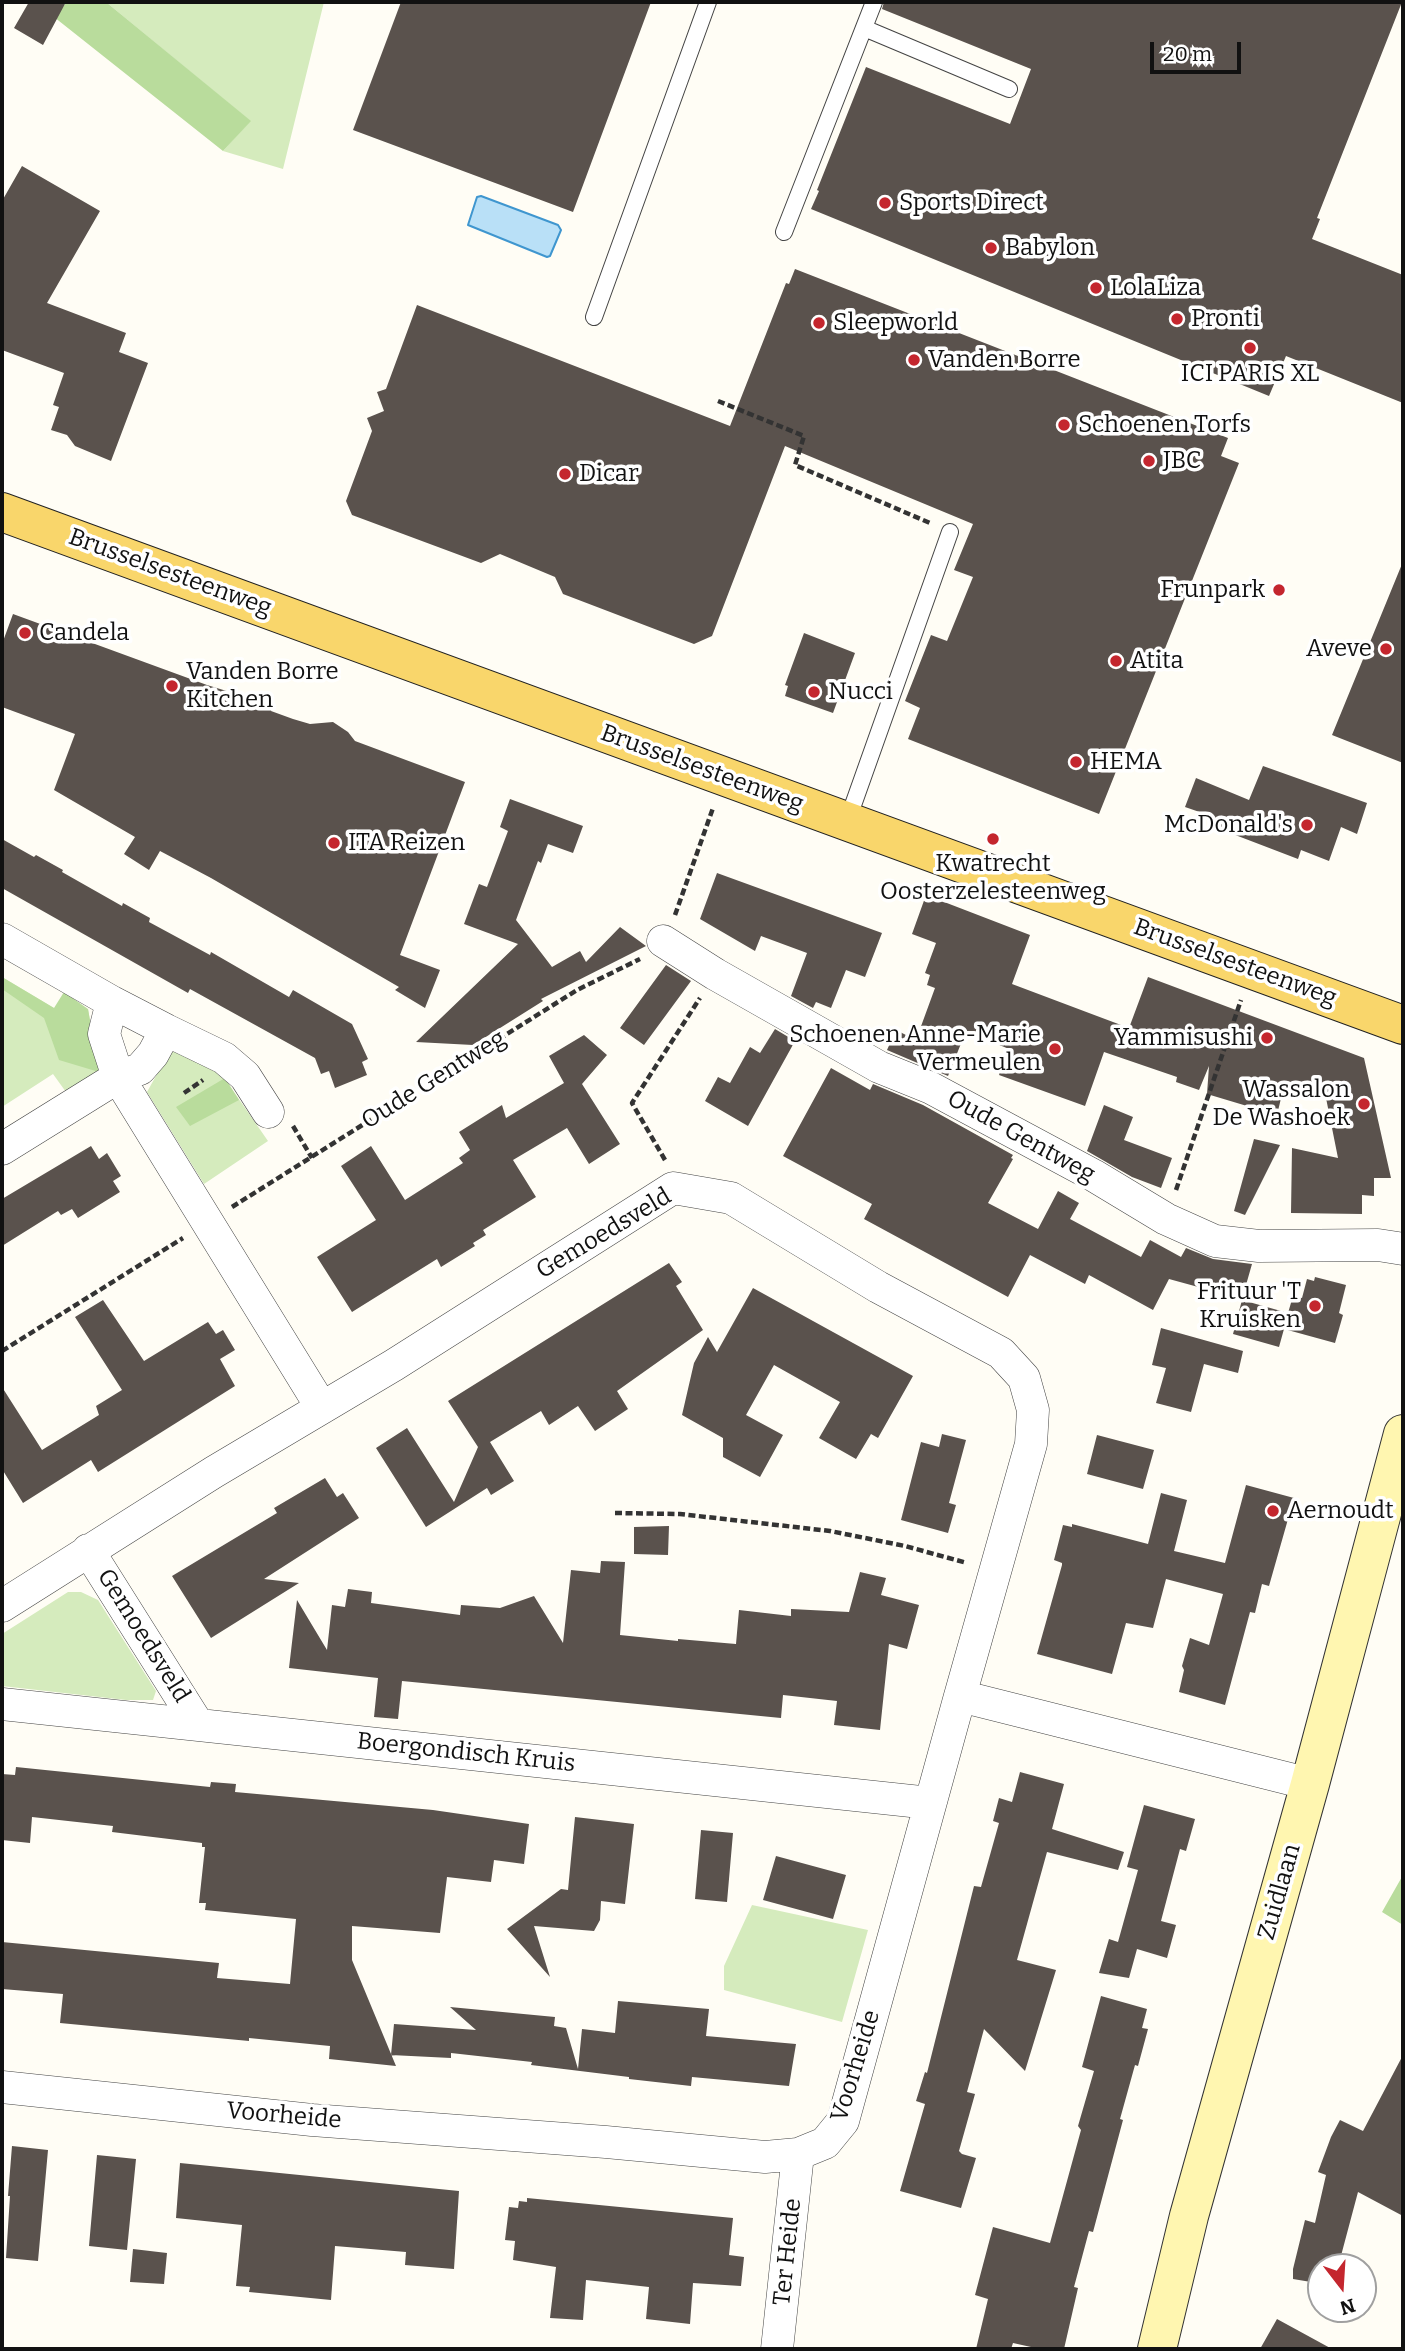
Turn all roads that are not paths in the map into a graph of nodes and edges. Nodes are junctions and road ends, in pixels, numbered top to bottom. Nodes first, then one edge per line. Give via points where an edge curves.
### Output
1 (708, 2) edge
2 (874, 2) edge
3 (864, 28) junction
4 (1009, 89) dead end
5 (784, 232) dead end
6 (594, 317) dead end
7 (2, 512) edge
8 (950, 532) road end
9 (847, 822) junction
10 (2, 939) edge
11 (663, 941) road end
12 (112, 1002) junction
13 (1403, 1024) edge
14 (166, 1030) junction
15 (118, 1077) junction
16 (268, 1112) dead end
17 (2, 1149) edge
18 (1403, 1249) edge
19 (322, 1408) junction
20 (1403, 1434) edge
21 (88, 1550) junction
22 (2, 1606) edge
23 (960, 1696) junction
24 (2, 1704) edge
25 (197, 1723) junction
26 (1310, 1784) junction
27 (930, 1802) junction
28 (2, 2087) edge
29 (798, 2154) junction
30 (777, 2349) edge
31 (1157, 2349) edge

1 - 6 lane
2 - 3 lane
3 - 4 lane
3 - 5 lane
7 - 9 main road, Brusselsesteenweg
8 - 9 lane
9 - 13 main road, Brusselsesteenweg
10 - 12 street
11 - 18 street, Oude Gentweg via 878,1067 931,1088 1166,1219 1215,1241
12 - 14 street
12 - 15 street via 104,1034
14 - 15 street via 140,1069
14 - 16 street via 224,1058 245,1076
15 - 17 street
15 - 19 street
19 - 21 street, Gemoedsveld
19 - 23 street, Gemoedsveld via 673,1188 731,1198 878,1287 1001,1353 1024,1377 1033,1410 1031,1444
20 - 26 main road, Zuidlaan
21 - 22 street, Gemoedsveld
21 - 25 street, Gemoedsveld
23 - 26 street
23 - 27 street, Voorheide
24 - 25 street, Boergondisch Kruis
25 - 27 street, Boergondisch Kruis
26 - 31 main road, Zuidlaan via 1189,2216
27 - 29 street, Voorheide via 843,2121 825,2143
28 - 29 street, Voorheide via 312,2120 765,2157
29 - 30 street, Ter Heide

